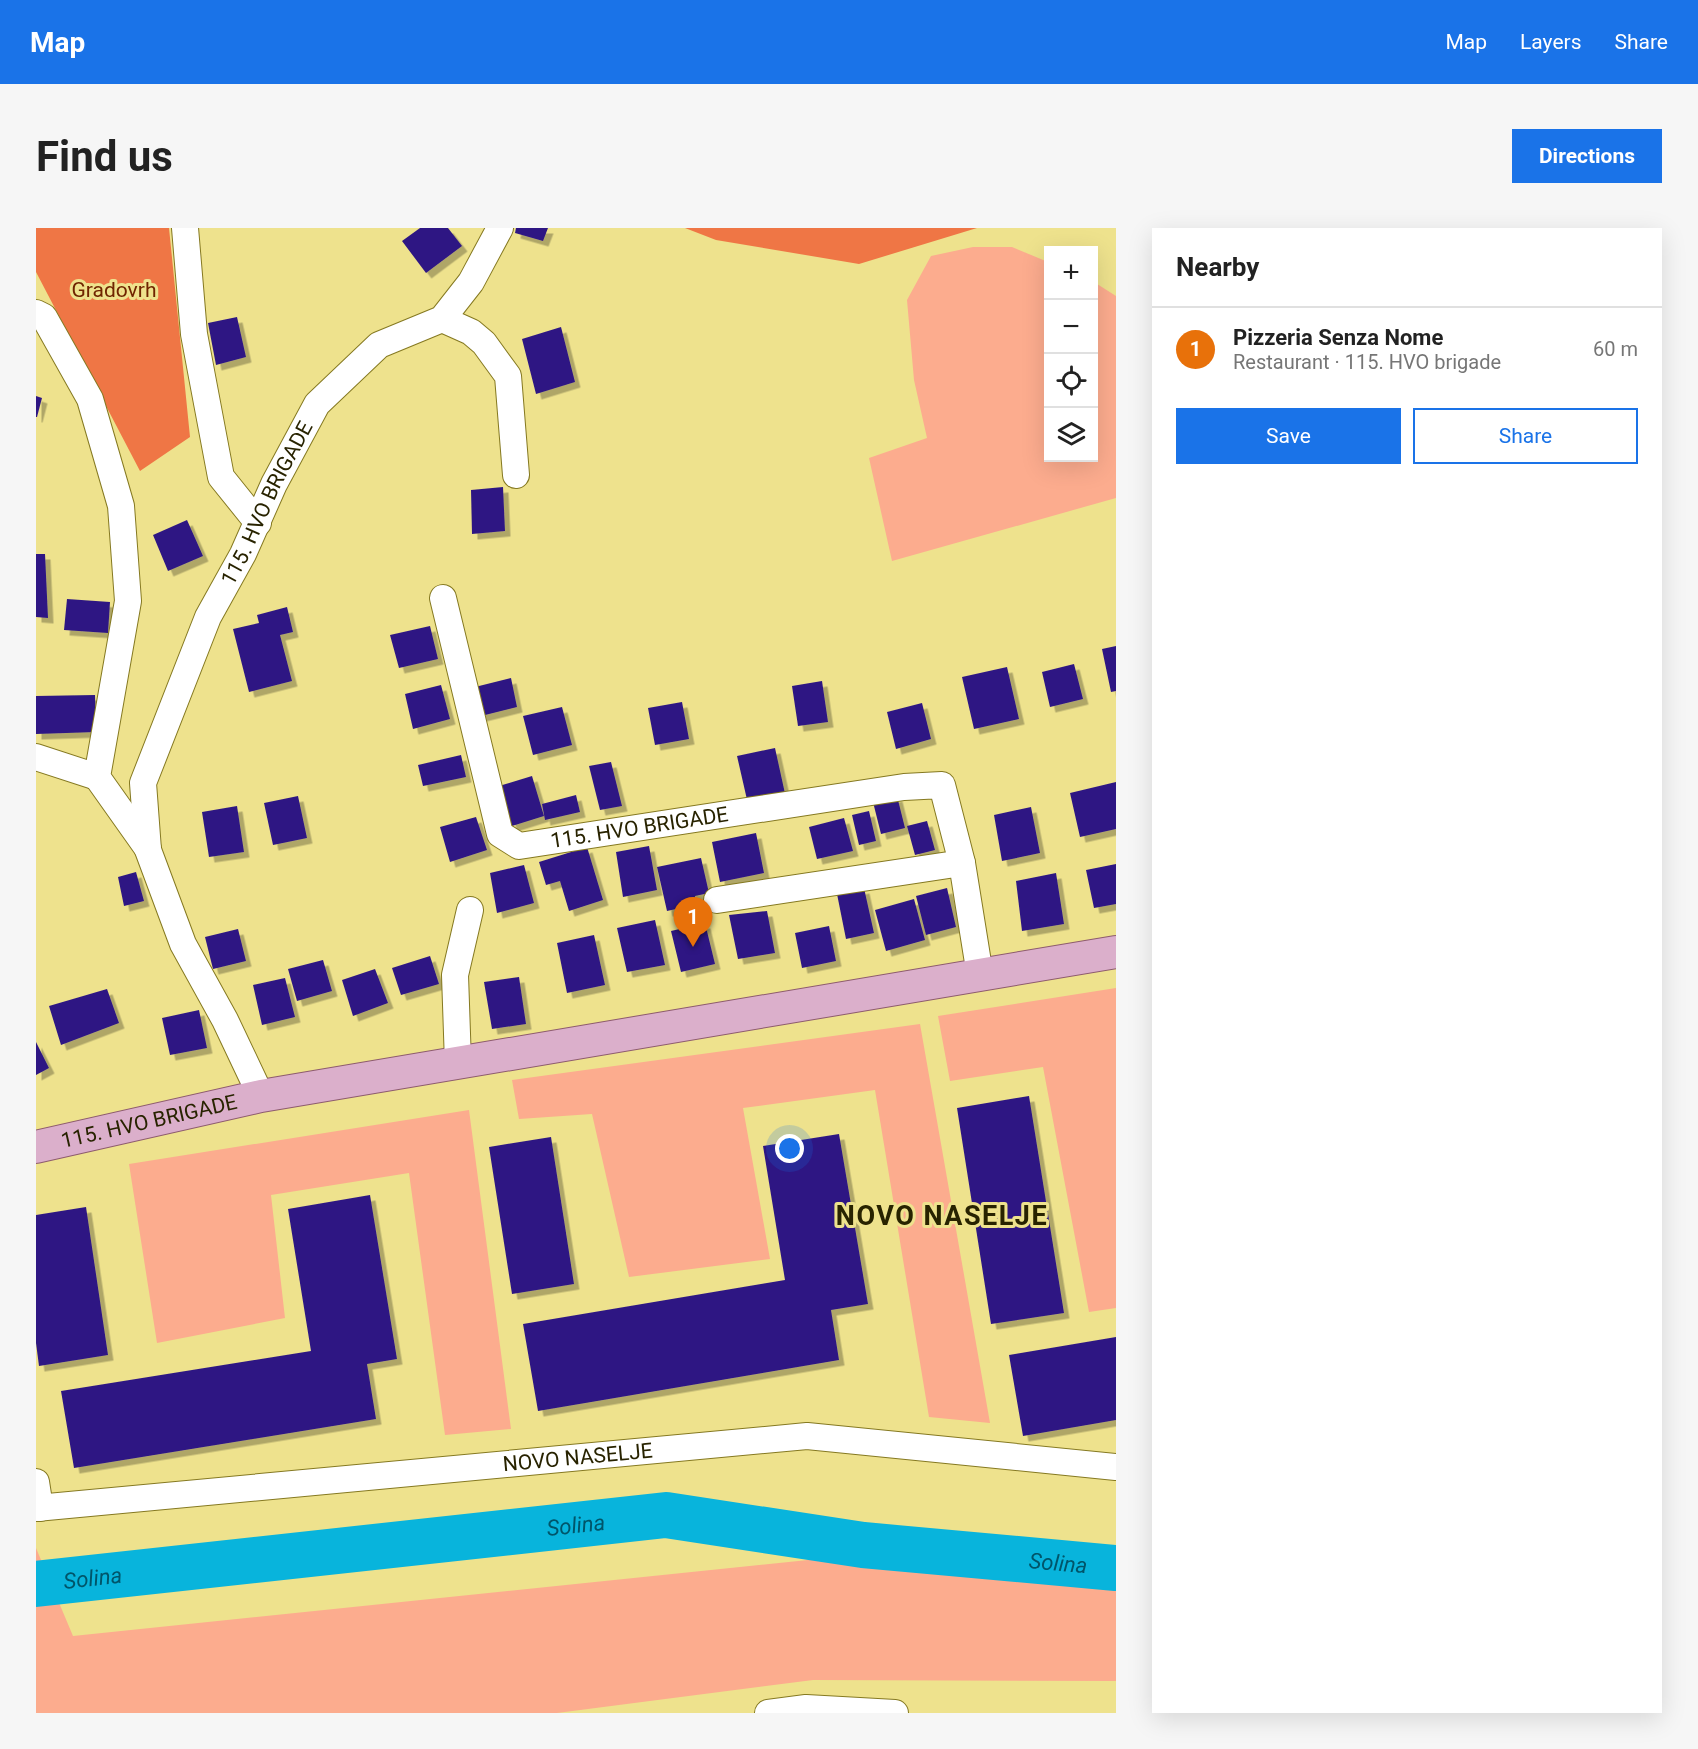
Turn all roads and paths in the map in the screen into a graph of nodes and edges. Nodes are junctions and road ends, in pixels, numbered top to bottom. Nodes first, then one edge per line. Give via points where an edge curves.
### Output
1 (185, 228) edge
2 (500, 228) edge
3 (36, 314) edge
4 (442, 319) junction
5 (516, 475) dead end
6 (258, 523) junction
7 (443, 598) dead end
8 (36, 758) edge
9 (97, 777) junction
10 (148, 850) junction
11 (962, 863) junction
12 (717, 900) dead end
13 (470, 910) dead end
14 (1116, 952) edge
15 (980, 975) junction
16 (458, 1063) junction
17 (261, 1096) junction
18 (36, 1147) edge
19 (1116, 1467) edge
20 (36, 1482) edge
21 (38, 1508) edge
22 (768, 1713) edge
23 (895, 1713) edge

1 - 6 street via 194,334 221,477
2 - 4 street, 115. HVO BRIGADE via 471,282
3 - 9 street via 44,317 90,399 121,506 128,601
4 - 5 street via 477,338 508,376
4 - 6 street, 115. HVO BRIGADE via 379,345 317,404
6 - 10 street, 115. HVO BRIGADE via 208,616 143,783
7 - 11 street, 115. HVO BRIGADE via 500,834 519,846 904,787 942,785
8 - 9 street
9 - 10 street, 115. HVO BRIGADE
10 - 17 street, 115. HVO BRIGADE via 183,944
11 - 12 street
11 - 15 street, 115. HVO BRIGADE
13 - 16 street via 454,975
14 - 15 main road, 115. HVO BRIGADE
15 - 16 main road, 115. HVO BRIGADE
16 - 17 main road, 115. HVO BRIGADE
17 - 18 main road, 115. HVO BRIGADE
19 - 21 street, NOVO NASELJE via 807,1436
20 - 21 street, NOVO NASELJE
22 - 23 street via 806,1708

